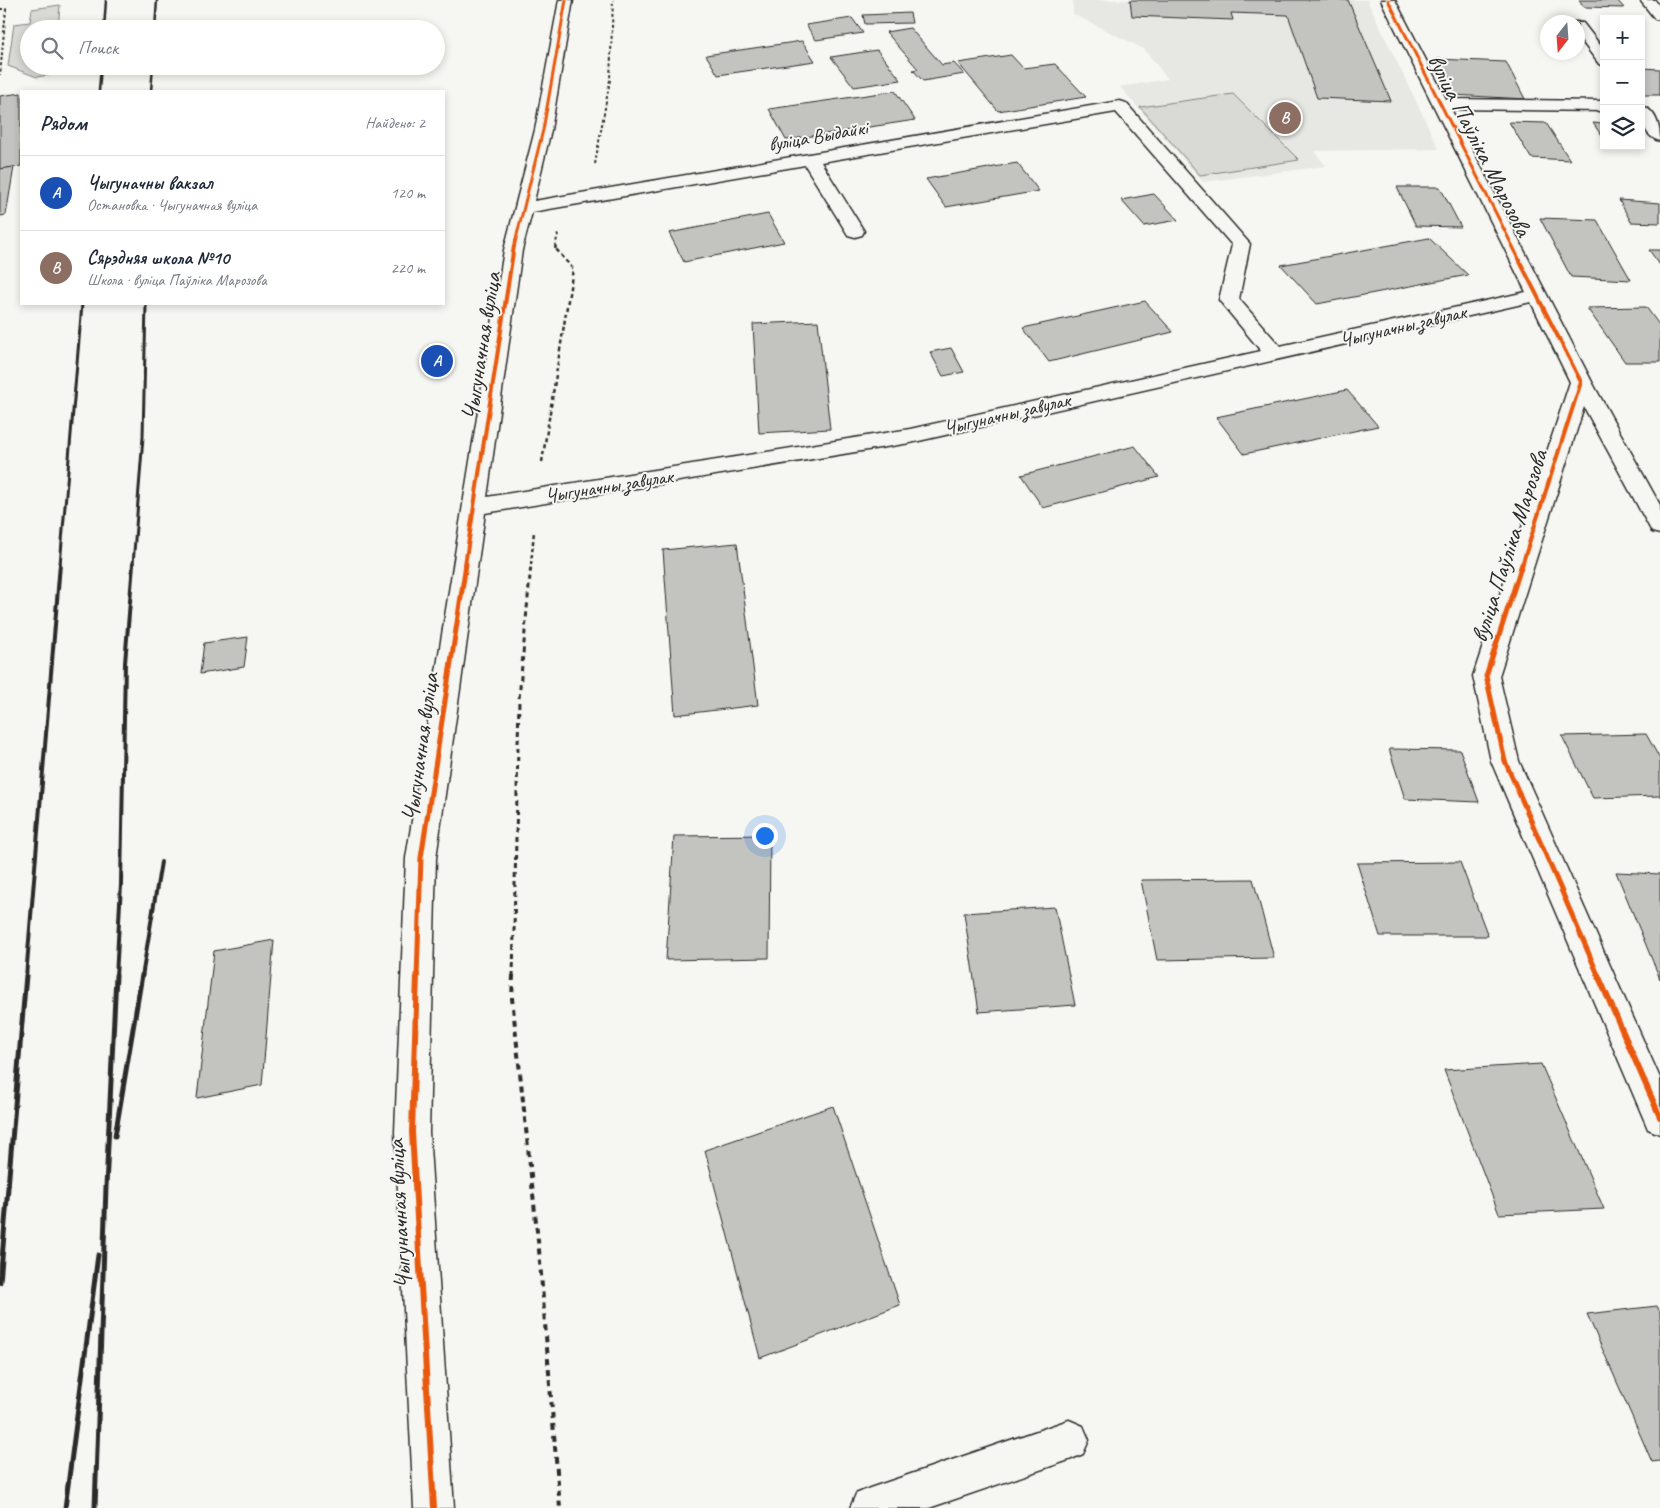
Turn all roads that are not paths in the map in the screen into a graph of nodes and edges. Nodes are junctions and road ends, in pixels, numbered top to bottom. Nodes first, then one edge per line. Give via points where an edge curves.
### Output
1 (566, 0) edge
2 (1388, 0) edge
3 (1647, 0) edge
4 (1660, 16) edge
5 (1585, 35) edge
6 (1603, 60) edge
7 (1439, 104) junction
8 (1600, 106) edge
9 (1645, 107) edge
10 (1660, 107) edge
11 (1645, 116) edge
12 (1660, 136) edge
13 (810, 159) junction
14 (524, 208) junction
15 (855, 231) dead end
16 (1537, 295) junction
17 (1276, 354) junction
18 (1580, 382) junction
19 (473, 508) junction
20 (1660, 526) edge
21 (1660, 1117) edge
22 (1069, 1440) dead end
23 (434, 1508) edge
24 (870, 1508) edge

1 - 14 street, Чыгуначная вуліца via 543,130
2 - 7 street, вуліца Паўліка Марозова
3 - 4 street
5 - 6 street
7 - 8 street
7 - 16 street, вуліца Паўліка Марозова
9 - 10 street
11 - 12 street
13 - 14 street, вуліца Выдайкі
13 - 15 street
13 - 17 street, вуліца Выдайкі via 1120,106 1240,244 1229,300
14 - 19 street, Чыгуначная вуліца via 514,250
16 - 17 street, Чыгуначны завулак
16 - 18 street, вуліца Паўліка Марозова
17 - 19 street, Чыгуначны завулак via 910,436
18 - 20 street
18 - 21 street, вуліца Паўліка Марозова via 1486,676 1505,761
19 - 23 street, Чыгуначная вуліца via 421,858 412,1132
22 - 24 street

